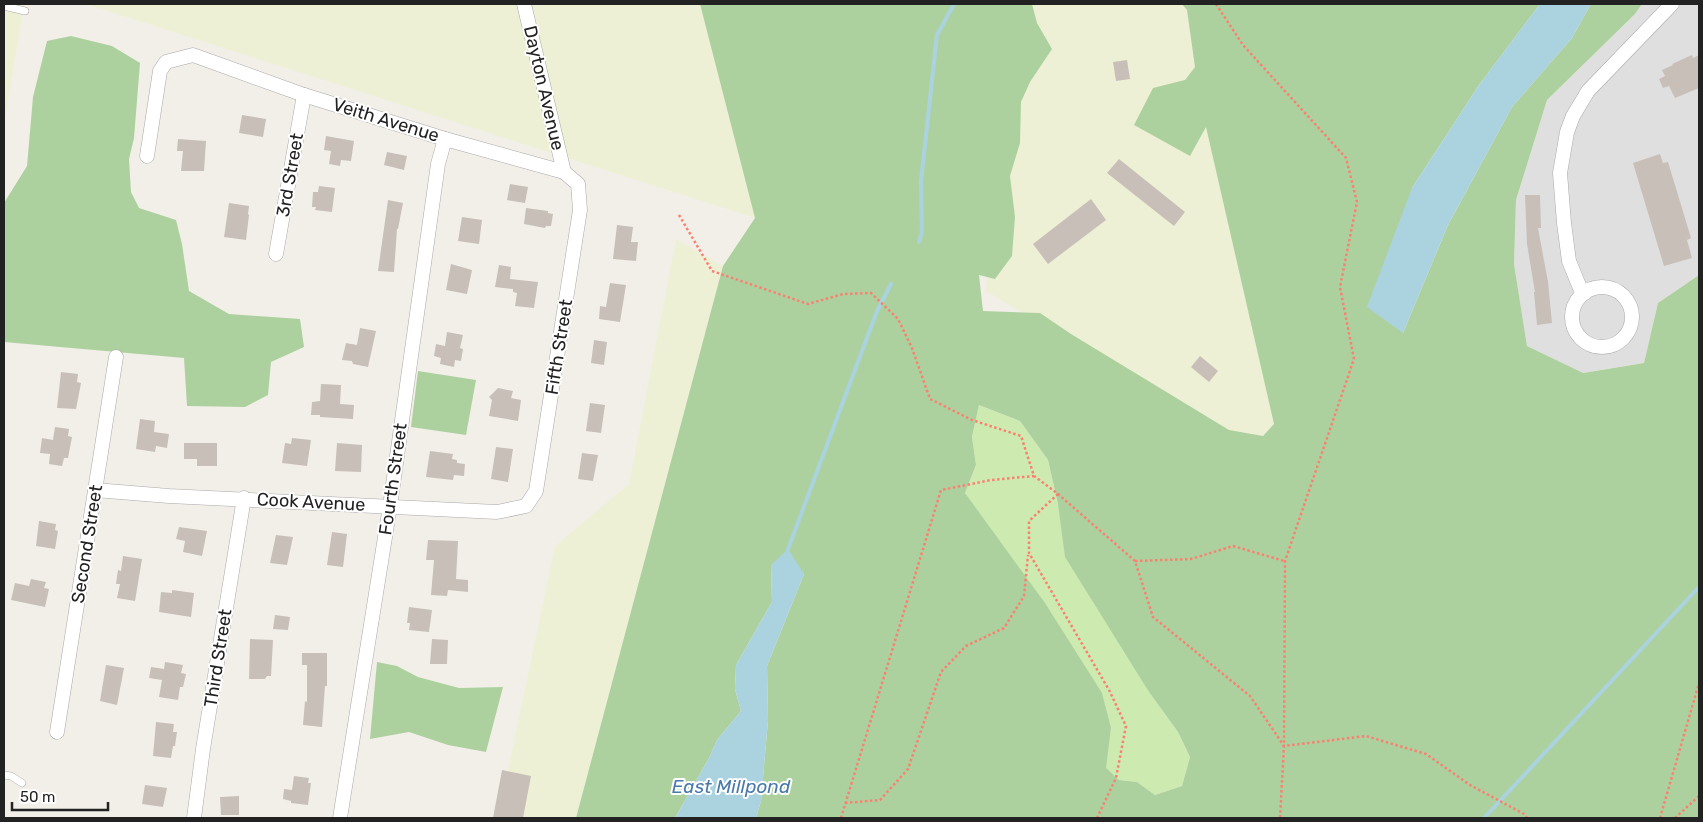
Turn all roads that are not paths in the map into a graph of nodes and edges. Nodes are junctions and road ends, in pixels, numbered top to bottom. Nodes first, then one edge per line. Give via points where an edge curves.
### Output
1 (524, 4) edge
2 (1672, 4) edge
3 (4, 6) edge
4 (25, 11) dead end
5 (304, 95) junction
6 (445, 139) junction
7 (147, 156) dead end
8 (564, 172) junction
9 (578, 184) joint
10 (276, 254) dead end
11 (1585, 293) junction
12 (116, 357) dead end
13 (95, 490) junction
14 (244, 498) junction
15 (390, 506) junction
16 (526, 506) joint
17 (58, 732) dead end
18 (4, 775) edge
19 (22, 783) dead end
20 (194, 818) edge
21 (340, 818) edge

1 - 8 street, Dayton Avenue
2 - 11 street via 1588,91 1567,132 1560,173 1564,223 1569,261
3 - 4 lane
5 - 6 street, Veith Avenue
5 - 7 street, Veith Avenue via 193,55 166,62 160,71
5 - 10 street, 3rd Street
6 - 8 street, Veith Avenue
6 - 15 street, Fourth Street via 438,164
8 - 9 street, Veith Avenue
9 - 16 street, Fifth Street via 580,210 536,491
11 - 11 street via 1578,299 1572,314 1574,329 1584,342 1599,347 1615,345 1627,335 1633,320 1630,304 1620,292 1605,286
12 - 13 street, Second Street
13 - 14 street, Cook Avenue
13 - 17 street, Second Street
14 - 15 street, Cook Avenue
14 - 20 street, Third Street
15 - 16 street, Cook Avenue via 497,512
15 - 21 street, Fourth Street
18 - 19 lane

